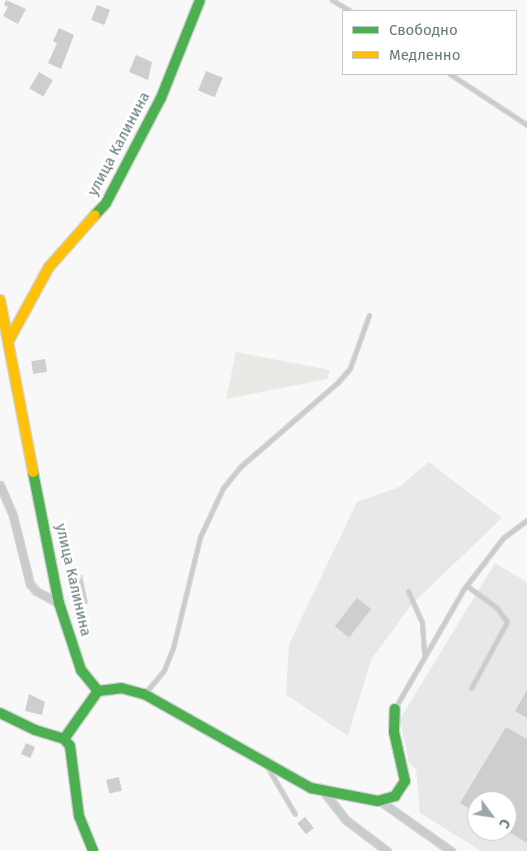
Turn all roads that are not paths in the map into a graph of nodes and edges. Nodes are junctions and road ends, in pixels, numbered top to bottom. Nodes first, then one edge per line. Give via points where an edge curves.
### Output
1 (200, 0) edge
2 (332, 0) edge
3 (348, 10) edge
4 (452, 75) edge
5 (527, 125) edge
6 (0, 300) edge
7 (369, 315) dead end
8 (9, 340) junction
9 (0, 485) edge
10 (527, 520) edge
11 (467, 586) junction
12 (408, 591) dead end
13 (59, 603) junction
14 (424, 656) junction
15 (471, 688) dead end
16 (98, 691) junction
17 (144, 694) junction
18 (395, 709) joint
19 (0, 712) edge
20 (64, 739) junction
21 (265, 763) junction
22 (324, 792) junction
23 (380, 801) junction
24 (295, 814) dead end
25 (93, 851) edge
26 (387, 851) edge
27 (450, 851) edge

1 - 8 street, улица Калинина via 161,98 106,203 49,267
2 - 3 lane
4 - 5 lane
6 - 8 street, улица Калинина
7 - 17 lane via 350,368 240,467 224,488 200,537 173,648 164,670
8 - 13 street, улица Калинина
9 - 13 street via 13,516 30,584 36,591
10 - 11 lane via 503,538
11 - 14 lane
11 - 15 lane via 497,608 508,622
12 - 14 lane via 422,623
13 - 16 street, улица Калинина via 81,670
14 - 18 lane
16 - 17 street via 121,688
16 - 20 street
17 - 21 street
18 - 23 street via 394,732 405,780 395,796
19 - 20 street via 28,727
20 - 25 street via 73,758 83,829
21 - 22 street
21 - 24 lane
22 - 23 street
22 - 26 street via 346,820
23 - 27 street

